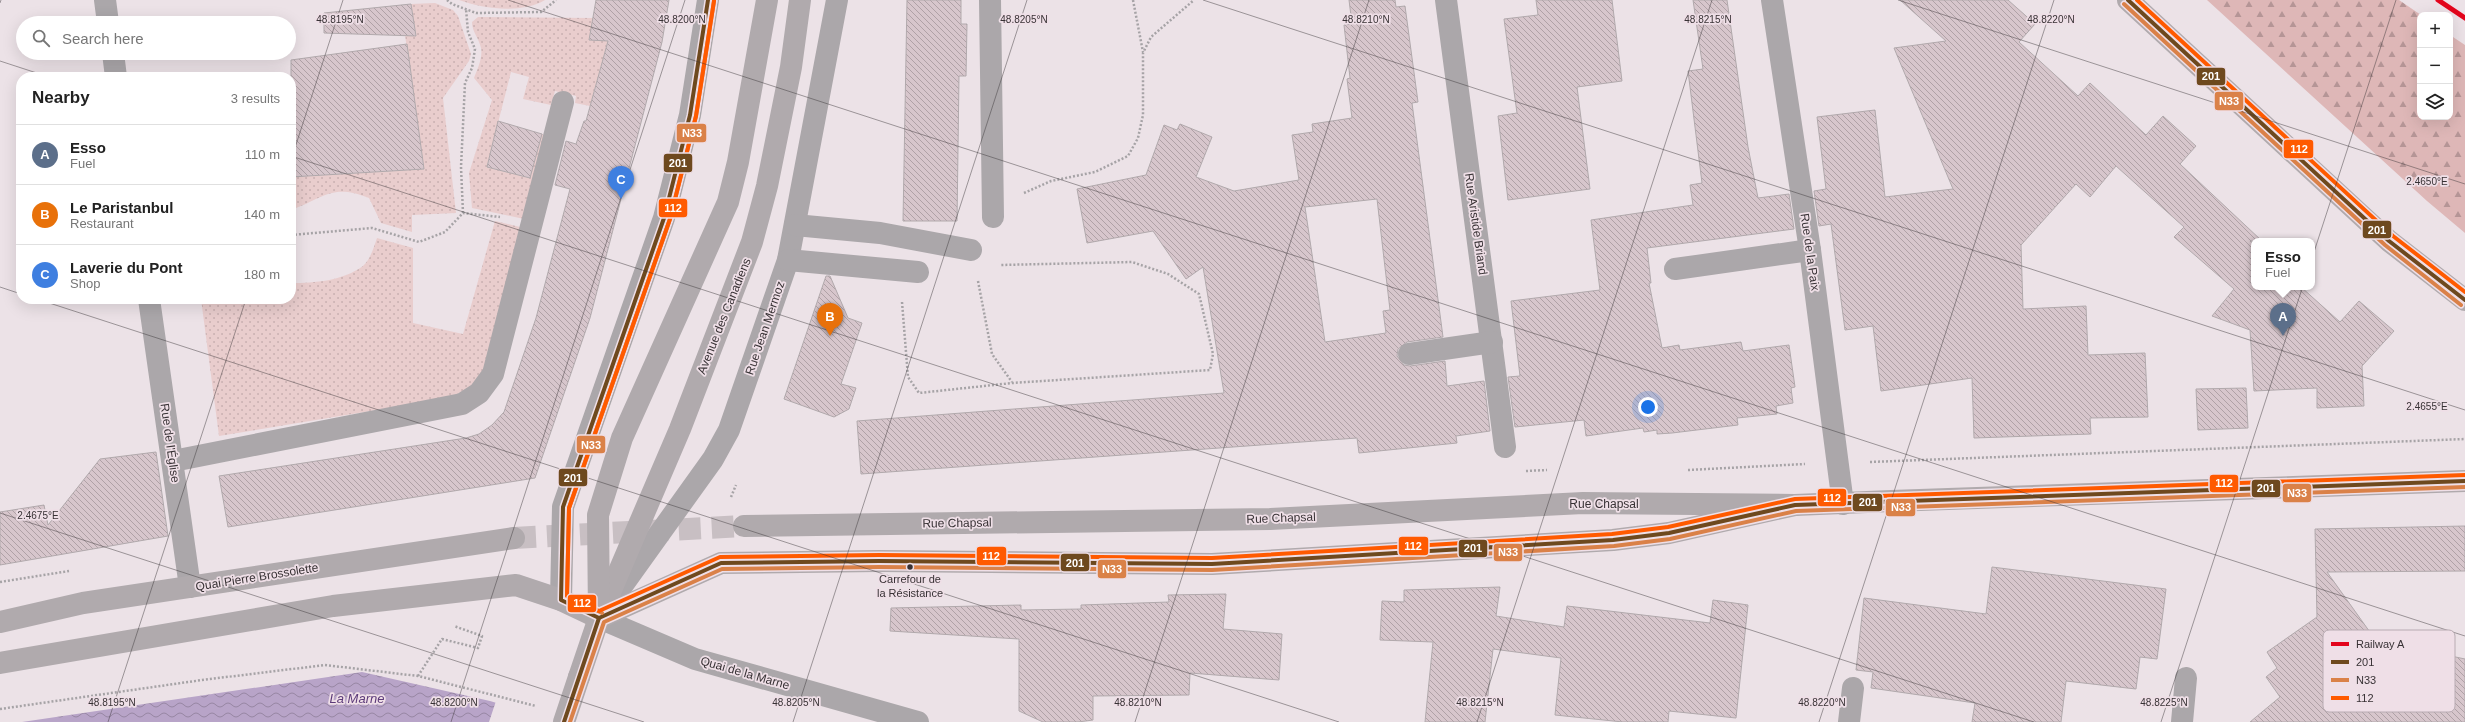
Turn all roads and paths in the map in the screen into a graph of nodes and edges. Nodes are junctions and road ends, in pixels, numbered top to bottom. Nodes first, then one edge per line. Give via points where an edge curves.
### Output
1 (105, 0) edge
2 (447, 0) edge
3 (556, 0) edge
4 (708, 0) edge
5 (767, 0) edge
6 (800, 0) edge
7 (837, 0) edge
8 (990, 0) edge
9 (1133, 0) edge
10 (1194, 0) edge
11 (1446, 0) edge
12 (1772, 0) edge
13 (2128, 0) edge
14 (466, 9) junction
15 (107, 16) edge
16 (1143, 53) junction
17 (114, 60) edge
18 (115, 72) edge
19 (563, 102) dead end
20 (463, 213) junction
21 (993, 216) joint
22 (532, 224) junction
23 (795, 225) junction
24 (296, 235) edge
25 (971, 250) junction
26 (1810, 250) junction
27 (788, 260) junction
28 (1675, 269) dead end
29 (918, 272) dead end
30 (902, 300) dead end
31 (2465, 300) edge
32 (150, 304) edge
33 (1492, 342) junction
34 (1409, 354) dead end
35 (1012, 383) junction
36 (1505, 448) dead end
37 (173, 461) junction
38 (2465, 481) edge
39 (1843, 504) junction
40 (1795, 505) junction
41 (744, 526) tunnel mouth
42 (514, 538) tunnel mouth
43 (190, 587) junction
44 (561, 600) junction
45 (600, 618) junction
46 (0, 622) edge
47 (447, 623) dead end
48 (0, 663) edge
49 (418, 676) junction
50 (2186, 678) dead end
51 (1853, 688) dead end
52 (538, 707) dead end
53 (0, 709) edge
54 (564, 722) edge
55 (918, 722) edge
56 (1849, 722) edge
57 (2182, 722) edge

1 - 15 street
2 - 14 path
3 - 14 path via 541,12 476,13
4 - 44 street via 690,115 664,218 563,507
5 - 45 main road via 728,202 622,438 598,515
6 - 45 main road, Avenue des Canadiens via 791,67 769,178 745,263 680,429
7 - 23 street, Rue Jean Mermoz
8 - 21 street
9 - 16 path
10 - 16 path via 1151,37
11 - 33 street, Rue Aristide Briand
12 - 26 street, Rue de la Paix
13 - 31 main road via 2389,241
14 - 20 path via 468,32 475,49 472,68 465,83 460,167
16 - 21 path via 1143,115 1138,138 1128,156 1095,172 1044,184 1023,194
17 - 18 street
19 - 22 street
20 - 22 path
20 - 24 path via 446,232 419,242 372,228
22 - 37 street via 493,374 479,393 462,404
23 - 25 street via 880,233
23 - 27 street, Rue Jean Mermoz
25 - 35 path via 992,354
25 - 35 path via 998,266 1132,262 1168,274 1199,294 1213,354 1210,370
26 - 28 street
26 - 39 street, Rue de la Paix
27 - 29 street
27 - 45 street, Rue Jean Mermoz via 729,430 712,459
30 - 35 path via 908,377 919,393
32 - 37 street, Rue de l'Église
33 - 34 street
33 - 36 street, Rue Aristide Briand
37 - 43 street, Rue de l'Église
38 - 39 main road, Rue Chapsal via 1891,500
39 - 40 main road, Rue Chapsal
40 - 41 main road, Rue Chapsal via 1583,503 1270,519
40 - 45 main road via 1669,533 1613,540 1212,564 879,561 721,563
42 - 43 main road, Quai Pierre Brossolette
43 - 46 main road, Quai Pierre Brossolette via 83,603
44 - 45 main road
44 - 48 main road via 516,585 333,606
45 - 54 main road, Avenue des Canadiens, bridge
45 - 55 street, Quai de la Marne via 695,659
47 - 49 path via 482,636 478,648 442,639
49 - 52 path
49 - 53 path via 325,666 202,680
50 - 57 street
51 - 56 street

